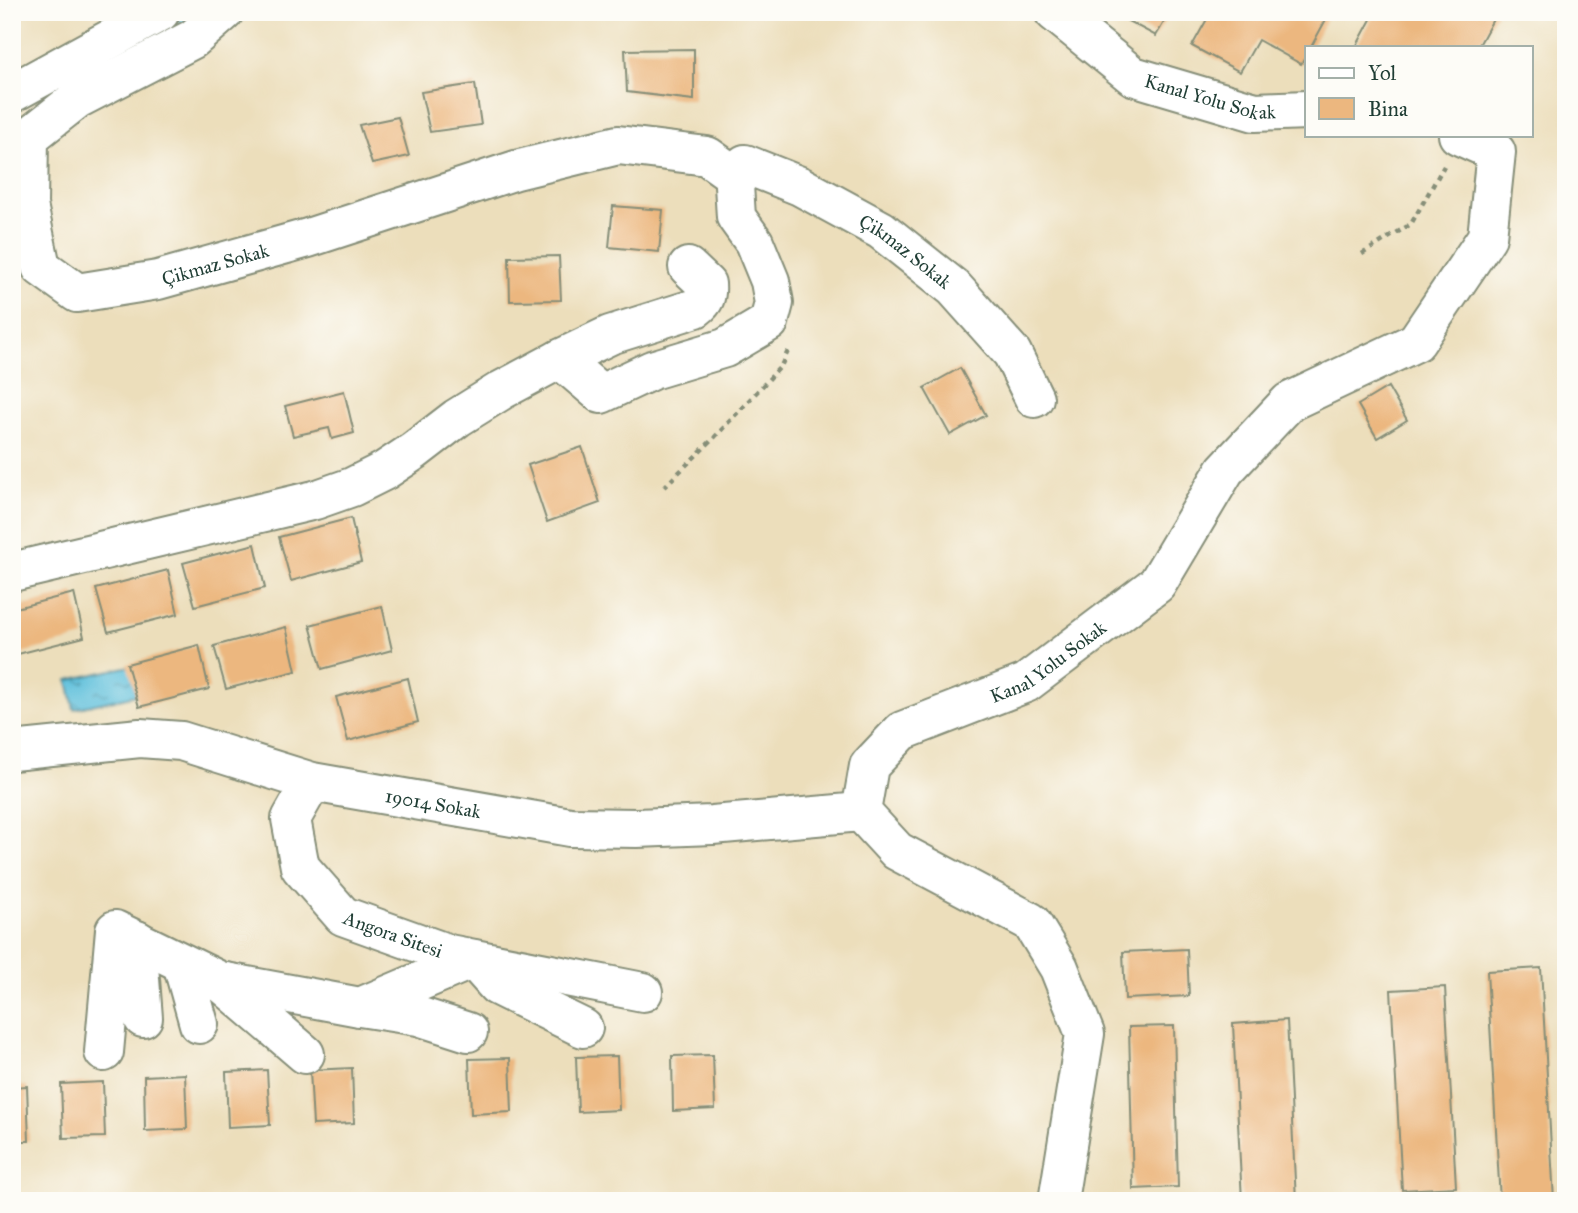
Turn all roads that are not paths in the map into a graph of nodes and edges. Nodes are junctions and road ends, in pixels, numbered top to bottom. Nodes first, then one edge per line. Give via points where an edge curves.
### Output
1 (224, 12) edge
2 (1054, 12) edge
3 (153, 14) edge
4 (12, 93) edge
5 (1305, 110) edge
6 (1462, 136) edge
7 (738, 178) junction
8 (688, 267) dead end
9 (560, 359) junction
10 (1034, 398) dead end
11 (12, 572) edge
12 (12, 751) edge
13 (312, 782) junction
14 (861, 812) junction
15 (126, 935) junction
16 (473, 959) junction
17 (182, 963) junction
18 (220, 981) junction
19 (643, 992) dead end
20 (360, 1007) junction
21 (143, 1018) dead end
22 (199, 1024) dead end
23 (583, 1028) dead end
24 (468, 1032) dead end
25 (104, 1052) dead end
26 (305, 1054) dead end
27 (1058, 1201) edge

1 - 7 street, Çikmaz Sokak via 193,39 77,99 29,137 29,205 41,267 77,293 158,280 308,238 516,170 618,145 707,156
2 - 5 street, Kanal Yolu Sokak via 1133,76 1255,112
3 - 4 street
6 - 14 street, Kanal Yolu Sokak via 1496,152 1487,237 1416,342 1289,402 1225,470 1157,584 1026,683 902,731 869,766
7 - 9 street via 734,185 736,217 754,242 770,281 774,303 769,322 726,348 652,370 601,394
7 - 10 street, Çikmaz Sokak via 745,164 800,186 881,230 954,288 1012,353
8 - 9 street via 706,284 703,303 610,335
9 - 11 street via 490,397 394,464 352,487 315,500
12 - 13 street, 19014 Sokak via 140,738 181,741
13 - 14 street, 19014 Sokak via 570,827 712,825
13 - 16 street, Angora Sitesi via 291,819 300,867 343,916
14 - 27 street via 897,851 1031,922 1059,968 1085,1034
15 - 17 street
15 - 21 street
15 - 25 street
16 - 19 street, Angora Sitesi
16 - 20 street, Angora Sitesi
16 - 23 street via 498,986
17 - 18 street
17 - 22 street
18 - 20 street
18 - 26 street
20 - 24 street via 418,1016

